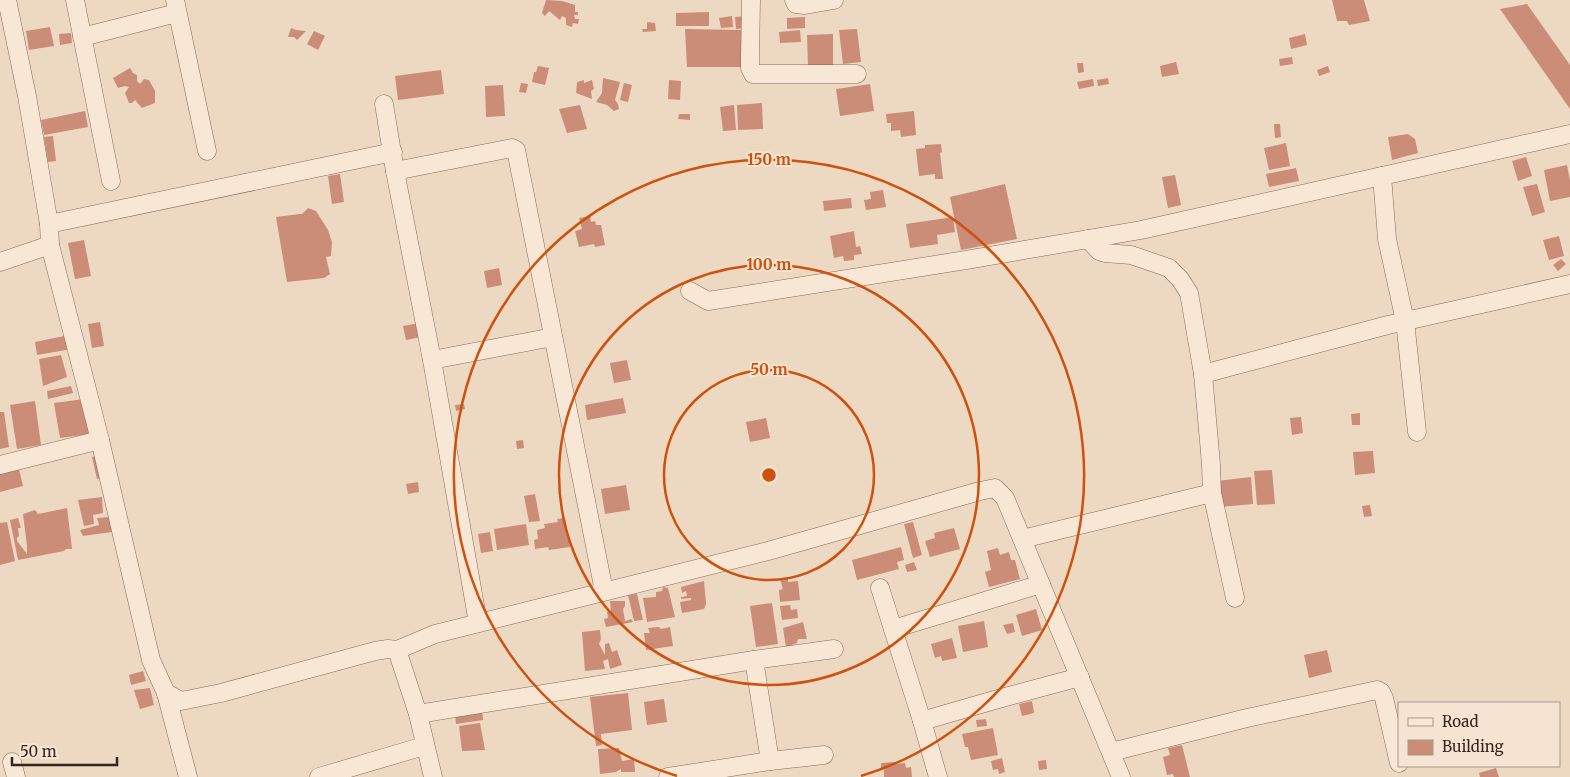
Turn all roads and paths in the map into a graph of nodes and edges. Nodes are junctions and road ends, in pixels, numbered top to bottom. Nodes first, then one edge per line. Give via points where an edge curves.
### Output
1 (7, 0) edge
2 (74, 0) edge
3 (751, 0) edge
4 (794, 0) edge
5 (834, 0) edge
6 (176, 7) edge
7 (82, 37) junction
8 (857, 74) dead end
9 (384, 104) dead end
10 (1570, 134) edge
11 (208, 152) dead end
12 (393, 152) junction
13 (395, 171) junction
14 (1382, 176) junction
15 (111, 181) dead end
16 (49, 224) junction
17 (1088, 239) junction
18 (50, 245) junction
19 (0, 262) edge
20 (1570, 284) edge
21 (690, 291) dead end
22 (1405, 321) junction
23 (553, 337) junction
24 (432, 360) junction
25 (1203, 374) junction
26 (1417, 432) dead end
27 (100, 440) junction
28 (0, 465) edge
29 (1212, 493) junction
30 (1022, 539) junction
31 (1041, 584) junction
32 (880, 588) dead end
33 (604, 592) junction
34 (1235, 598) dead end
35 (478, 623) junction
36 (893, 629) junction
37 (834, 649) dead end
38 (398, 650) junction
39 (754, 660) junction
40 (1080, 678) junction
41 (166, 693) junction
42 (418, 714) junction
43 (922, 721) junction
44 (424, 746) junction
45 (1111, 752) junction
46 (824, 755) dead end
47 (1398, 760) edge
48 (770, 761) junction
49 (188, 777) edge
50 (319, 777) edge
51 (433, 777) edge
52 (668, 777) edge
53 (938, 777) edge
54 (1122, 777) edge

1 - 16 street
2 - 7 street
3 - 8 street via 750,68 753,74
4 - 5 street via 796,4 805,5
6 - 7 street
6 - 11 street
7 - 15 street
9 - 12 street
10 - 14 street
12 - 13 street
12 - 16 street
13 - 23 street via 512,148 516,150
13 - 24 street
14 - 17 street
14 - 22 street via 1388,239
16 - 18 street
17 - 21 street via 708,301
17 - 25 street via 1099,251 1149,261 1169,268 1180,279 1189,293
18 - 19 street
18 - 27 street
20 - 22 street
22 - 25 street
22 - 26 street
23 - 24 street
23 - 33 street
24 - 35 street
25 - 29 street
27 - 28 street
27 - 41 street via 151,660
29 - 30 street
29 - 34 street
30 - 31 street
30 - 33 street via 1005,498 995,488 768,551
31 - 36 street
31 - 40 street
32 - 36 street
33 - 35 street
35 - 38 street via 435,634
36 - 43 street
37 - 39 street
38 - 41 street via 374,651 222,693 181,700
38 - 42 street
39 - 42 street
39 - 48 street
40 - 43 street
40 - 45 street
41 - 49 street
42 - 44 street
43 - 53 street
44 - 50 street
44 - 51 street
45 - 47 street via 1377,690 1384,698
45 - 54 street
46 - 48 street
48 - 52 street

